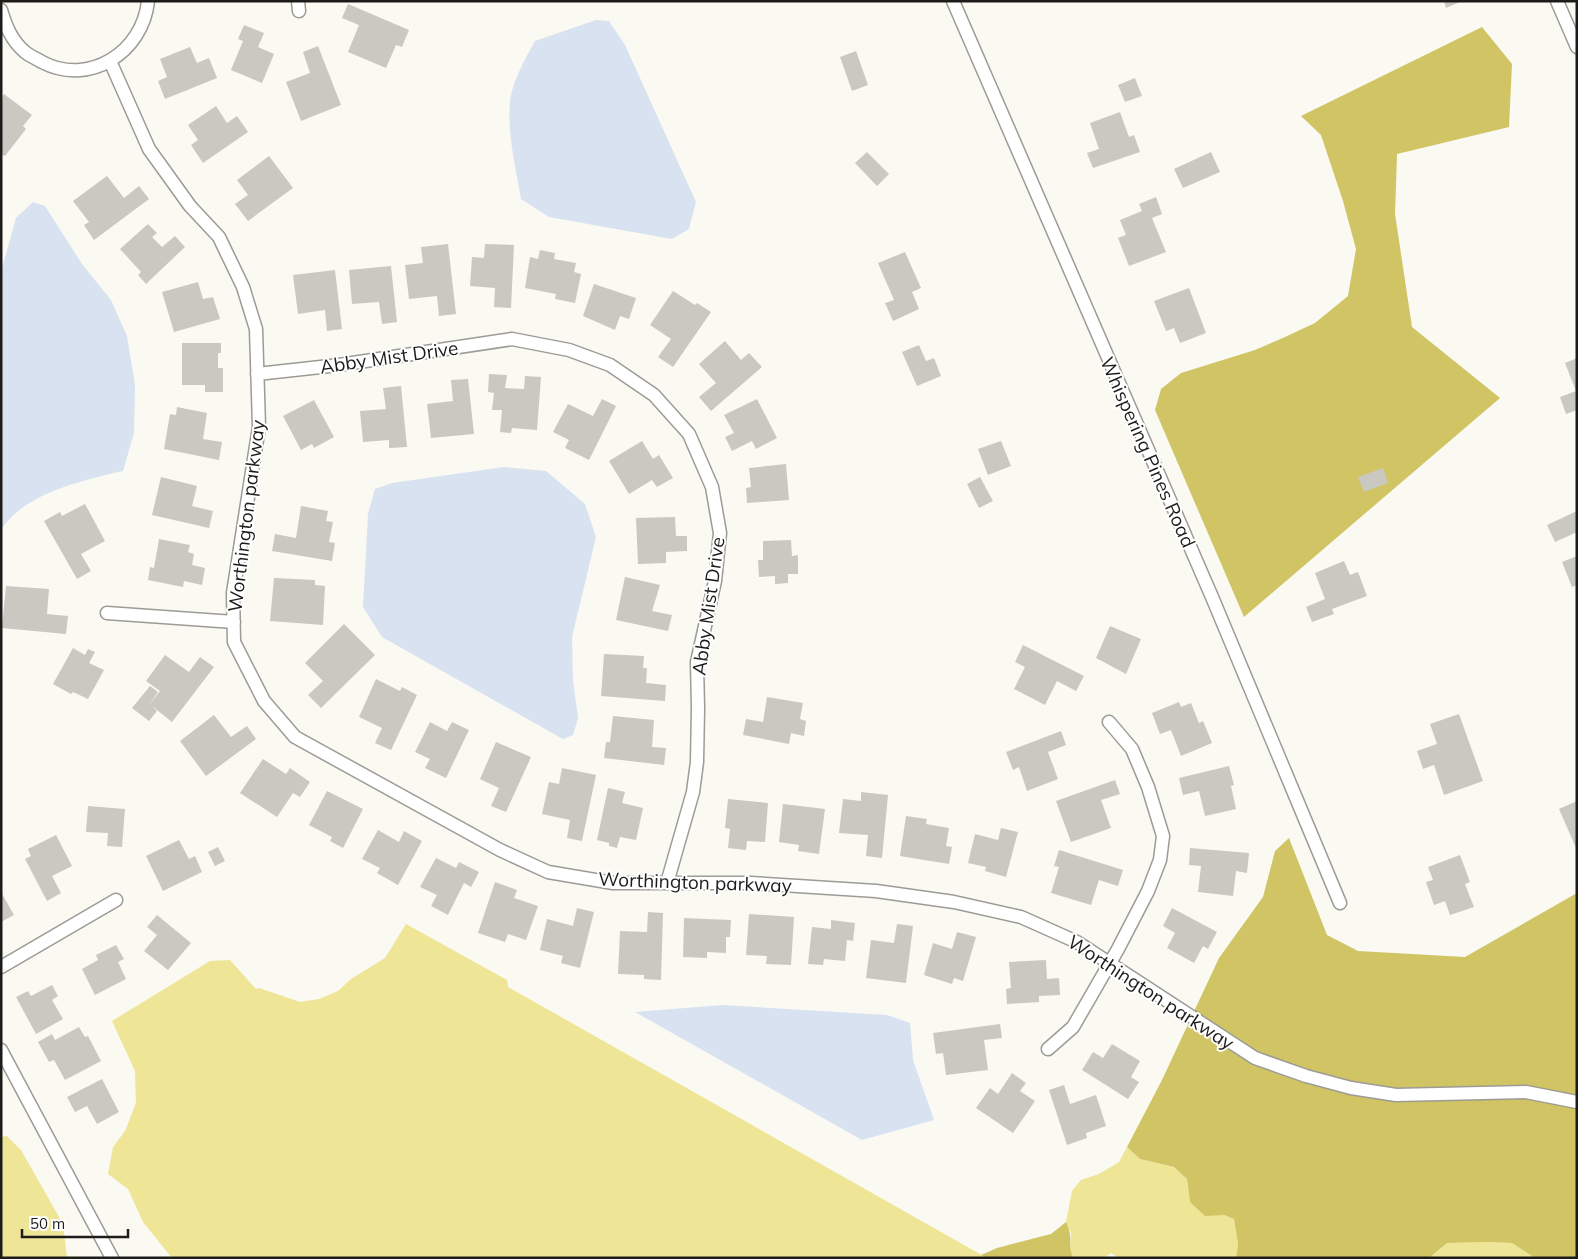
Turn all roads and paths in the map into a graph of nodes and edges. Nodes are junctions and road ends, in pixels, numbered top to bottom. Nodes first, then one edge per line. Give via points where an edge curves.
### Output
1 (148, 1) edge
2 (953, 1) edge
3 (1557, 1) edge
4 (1, 10) edge
5 (10, 34) junction
6 (1, 44) edge
7 (1577, 47) edge
8 (110, 62) junction
9 (257, 374) junction
10 (107, 613) dead end
11 (234, 622) junction
12 (1109, 722) dead end
13 (666, 883) junction
14 (116, 900) dead end
15 (1340, 903) dead end
16 (1110, 962) junction
17 (1, 967) edge
18 (1048, 1049) dead end
19 (1, 1050) edge
20 (1577, 1102) edge
21 (112, 1258) edge

1 - 8 street via 147,17 133,43
2 - 15 street, Whispering Pines Road via 1212,597
3 - 7 street
4 - 5 street
5 - 6 street
5 - 8 street via 26,53 52,67 82,70
8 - 9 street, Worthington parkway via 149,149 190,206 219,238 243,286 256,329
9 - 11 street, Worthington parkway via 259,427 233,593
9 - 13 street, Abby Mist Drive via 512,339 569,350 610,365 654,395 689,434 712,487 720,533 716,580 697,662 698,735 693,792
10 - 11 street
11 - 13 street, Worthington parkway via 234,642 264,701 295,737 500,850 548,872 613,883
12 - 16 street via 1132,749 1163,836 1160,860 1148,891
13 - 16 street, Worthington parkway via 751,883 876,891 954,902 1021,917 1077,942
14 - 17 street
16 - 18 street via 1073,1027
16 - 20 street, Worthington parkway via 1255,1058 1306,1076 1350,1088 1396,1094 1526,1092
19 - 21 street

